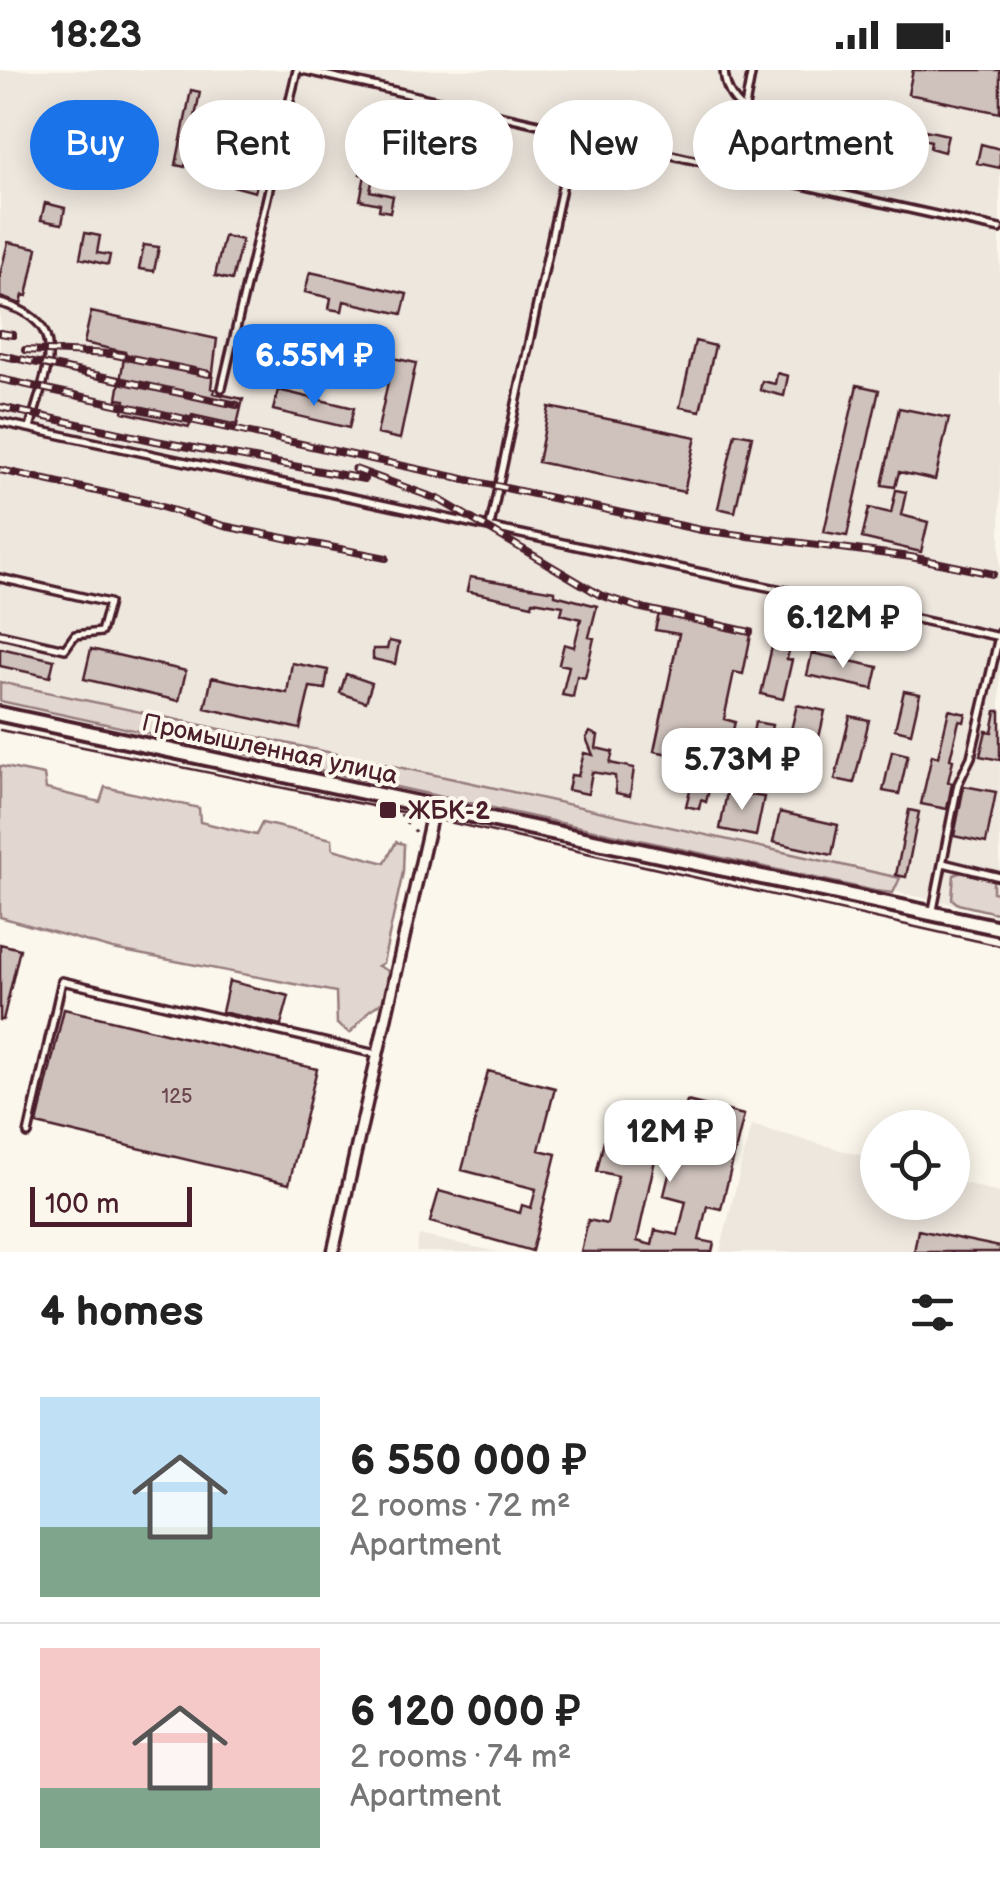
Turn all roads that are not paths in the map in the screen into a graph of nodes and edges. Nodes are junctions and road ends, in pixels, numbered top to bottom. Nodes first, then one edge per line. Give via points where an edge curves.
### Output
1 (300, 70) edge
2 (724, 70) edge
3 (752, 70) edge
4 (734, 100) edge
5 (746, 100) edge
6 (533, 122) edge
7 (561, 190) edge
8 (820, 190) edge
9 (1000, 229) edge
10 (0, 302) edge
11 (222, 388) dead end
12 (0, 422) edge
13 (30, 428) junction
14 (490, 526) junction
15 (0, 578) edge
16 (0, 634) edge
17 (1000, 635) edge
18 (0, 714) edge
19 (434, 805) junction
20 (942, 863) junction
21 (1000, 876) edge
22 (933, 914) junction
23 (1000, 928) edge
24 (379, 1055) junction
25 (28, 1134) dead end
26 (334, 1252) edge

1 - 6 lane
1 - 11 lane
2 - 4 lane
3 - 5 lane
7 - 14 lane
8 - 9 lane
10 - 13 lane via 27,310 46,332 48,356
12 - 13 lane
13 - 14 lane
14 - 17 lane
15 - 16 lane via 109,603 101,632 76,635 65,649
17 - 20 lane
18 - 19 street, Промышленная улица
19 - 22 street, Промышленная улица
19 - 24 street
20 - 21 lane
20 - 22 lane
22 - 23 street, Промышленная улица
24 - 25 lane via 62,981
24 - 26 street

